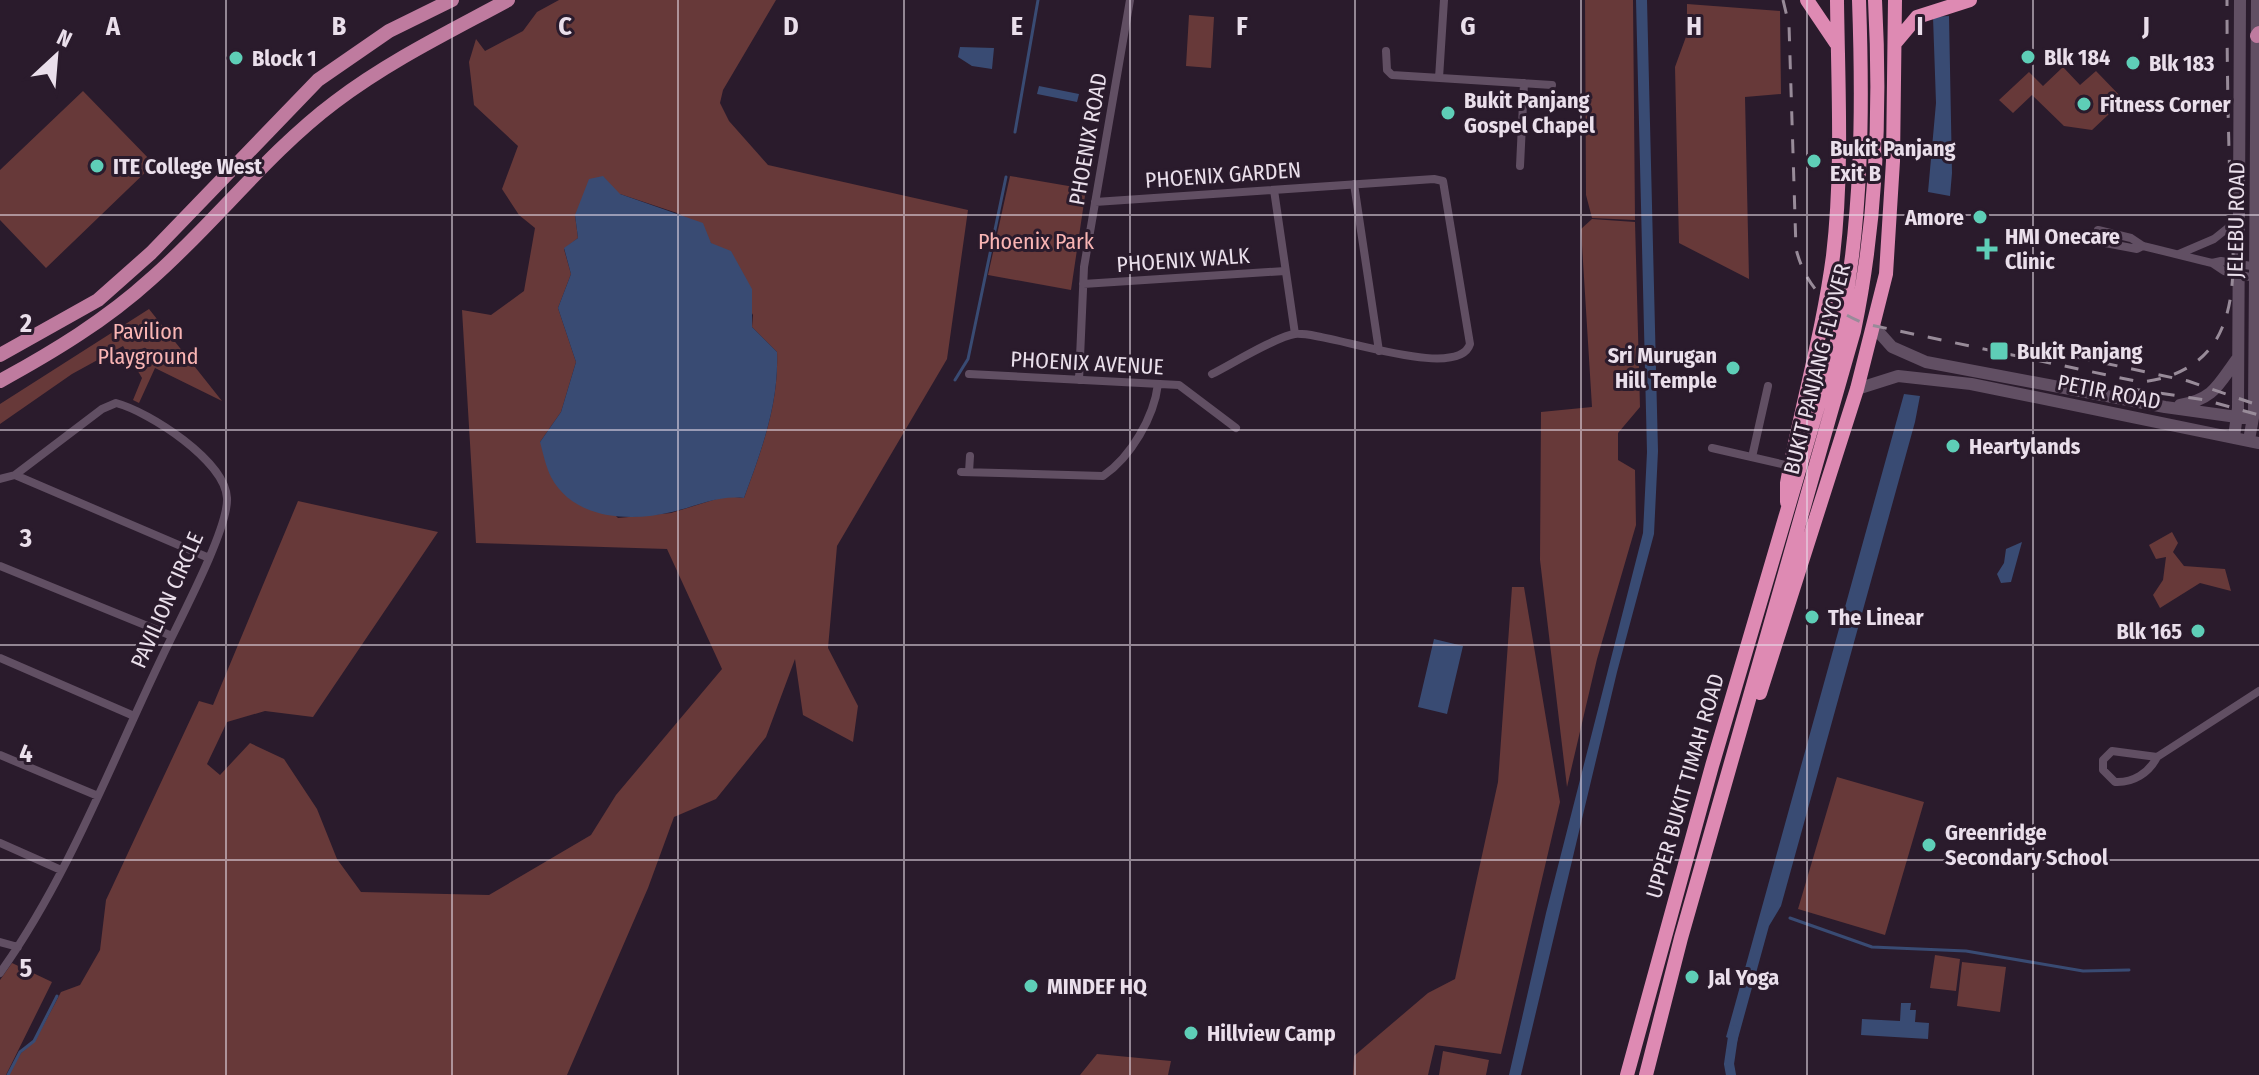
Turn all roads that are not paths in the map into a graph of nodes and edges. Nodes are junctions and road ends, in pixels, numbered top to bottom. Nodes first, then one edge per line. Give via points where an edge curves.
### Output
1 (452, 0) edge
2 (508, 0) edge
3 (1130, 0) edge
4 (1444, 0) edge
5 (1807, 0) edge
6 (1837, 0) edge
7 (1859, 0) edge
8 (1875, 0) edge
9 (1895, 0) edge
10 (1970, 0) edge
11 (2240, 0) edge
12 (2257, 0) edge
13 (2258, 34) edge
14 (1896, 43) junction
15 (1838, 47) junction
16 (1386, 51) dead end
17 (1896, 64) junction
18 (1439, 78) junction
19 (1838, 82) junction
20 (1524, 83) junction
21 (1552, 85) dead end
22 (1520, 166) dead end
23 (1354, 184) junction
24 (1274, 190) junction
25 (1095, 202) junction
26 (218, 213) junction
27 (2241, 217) junction
28 (181, 221) junction
29 (2143, 246) junction
30 (2178, 255) junction
31 (2239, 270) junction
32 (1285, 271) junction
33 (2257, 273) edge
34 (1083, 284) junction
35 (1875, 328) junction
36 (1295, 334) junction
37 (1379, 351) junction
38 (0, 355) edge
39 (2237, 358) junction
40 (1963, 369) junction
41 (969, 374) dead end
42 (1212, 374) dead end
43 (1079, 380) junction
44 (0, 381) edge
45 (1158, 384) junction
46 (1971, 384) junction
47 (1768, 386) dead end
48 (1857, 389) junction
49 (1826, 407) junction
50 (2162, 407) junction
51 (2238, 417) junction
52 (2256, 421) edge
53 (2164, 423) junction
54 (1236, 428) dead end
55 (2234, 437) junction
56 (2254, 442) edge
57 (1712, 448) dead end
58 (970, 456) dead end
59 (1752, 457) junction
60 (1790, 466) junction
61 (15, 475) junction
62 (0, 479) edge
63 (1786, 510) junction
64 (209, 558) junction
65 (0, 566) edge
66 (172, 636) junction
67 (0, 658) edge
68 (2259, 691) edge
69 (134, 716) junction
70 (1738, 739) junction
71 (0, 755) edge
72 (2157, 757) junction
73 (98, 796) junction
74 (0, 843) edge
75 (61, 870) junction
76 (0, 942) edge
77 (18, 947) junction
78 (0, 973) edge
79 (1627, 1075) edge
80 (1646, 1075) edge

1 - 28 main road via 389,31 318,80
2 - 26 main road via 402,57 334,103
3 - 25 street, PHOENIX ROAD
4 - 18 street
5 - 15 highway
6 - 15 highway
7 - 49 highway, BUKIT PANJANG FLYOVER via 1862,159 1853,265
8 - 49 highway, BUKIT PANJANG FLYOVER via 1878,160 1873,221 1854,331
9 - 14 highway
10 - 14 highway via 1917,17
11 - 27 main road, JELEBU ROAD
12 - 13 main road, JELEBU ROAD
13 - 33 main road, JELEBU ROAD
14 - 17 highway
15 - 19 highway
16 - 18 street via 1389,74
17 - 19 highway via 1883,55 1859,53
17 - 35 highway via 1886,274
18 - 20 street
19 - 60 highway via 1840,166 1833,254
20 - 21 street
20 - 22 street
23 - 24 street, PHOENIX GARDEN
23 - 37 street
23 - 37 street, PHOENIX GARDEN via 1434,179 1447,188 1468,351 1427,356
24 - 25 street, PHOENIX GARDEN
24 - 32 street, PHOENIX WALK
25 - 34 street, PHOENIX ROAD
26 - 28 main road via 196,213
26 - 44 main road via 110,314
27 - 30 street via 2214,239
27 - 31 main road, JELEBU ROAD
28 - 38 main road via 98,300
29 - 29 street, JELEBU ROAD via 2100,242 2098,230 2131,238
29 - 30 street, JELEBU ROAD
30 - 31 street, JELEBU ROAD via 2212,263 2221,271
31 - 33 street, JELEBU ROAD
31 - 39 main road, JELEBU ROAD
32 - 34 street, PHOENIX WALK
32 - 36 street, PHOENIX WALK
33 - 52 main road, JELEBU ROAD
34 - 43 street, PHOENIX ROAD
35 - 40 main road, PETIR ROAD via 1905,353
35 - 48 highway
36 - 37 street, PHOENIX GARDEN
36 - 42 street
39 - 50 main road via 2211,395
39 - 51 main road, JELEBU ROAD
40 - 46 main road via 1962,378
40 - 50 main road, PETIR ROAD
41 - 43 street, PHOENIX AVENUE
43 - 45 street, PHOENIX AVENUE
45 - 54 street, PHOENIX AVENUE via 1179,385
45 - 58 street via 1149,420 1103,476 965,472
46 - 48 main road, PETIR ROAD via 1898,376
46 - 53 main road, PETIR ROAD
47 - 59 street
48 - 70 highway via 1751,721
49 - 63 highway, BUKIT PANJANG FLYOVER
49 - 70 highway, BUKIT PANJANG FLYOVER
50 - 51 main road, PETIR ROAD
50 - 53 main road
51 - 52 main road, PETIR ROAD
51 - 55 main road, JELEBU ROAD
52 - 56 main road, JELEBU ROAD
53 - 55 main road, PETIR ROAD
55 - 56 main road, PETIR ROAD
57 - 59 street
59 - 60 street
60 - 63 highway
61 - 62 street, PAVILION CIRCLE
61 - 64 street
61 - 64 street, PAVILION CIRCLE via 102,409 124,405 188,440 223,485 227,506
63 - 79 highway, UPPER BUKIT TIMAH ROAD
64 - 66 street, PAVILION CIRCLE
65 - 66 street
66 - 69 street, PAVILION CIRCLE
67 - 69 street
68 - 72 street
69 - 73 street, PAVILION CIRCLE
70 - 80 highway, UPPER BUKIT TIMAH ROAD
71 - 73 street
72 - 72 street via 2151,767 2126,782 2115,782 2103,770 2103,760 2112,751
73 - 75 street, PAVILION CIRCLE
74 - 75 street
75 - 77 street, PAVILION CIRCLE
76 - 77 street
77 - 78 street, PAVILION CIRCLE

